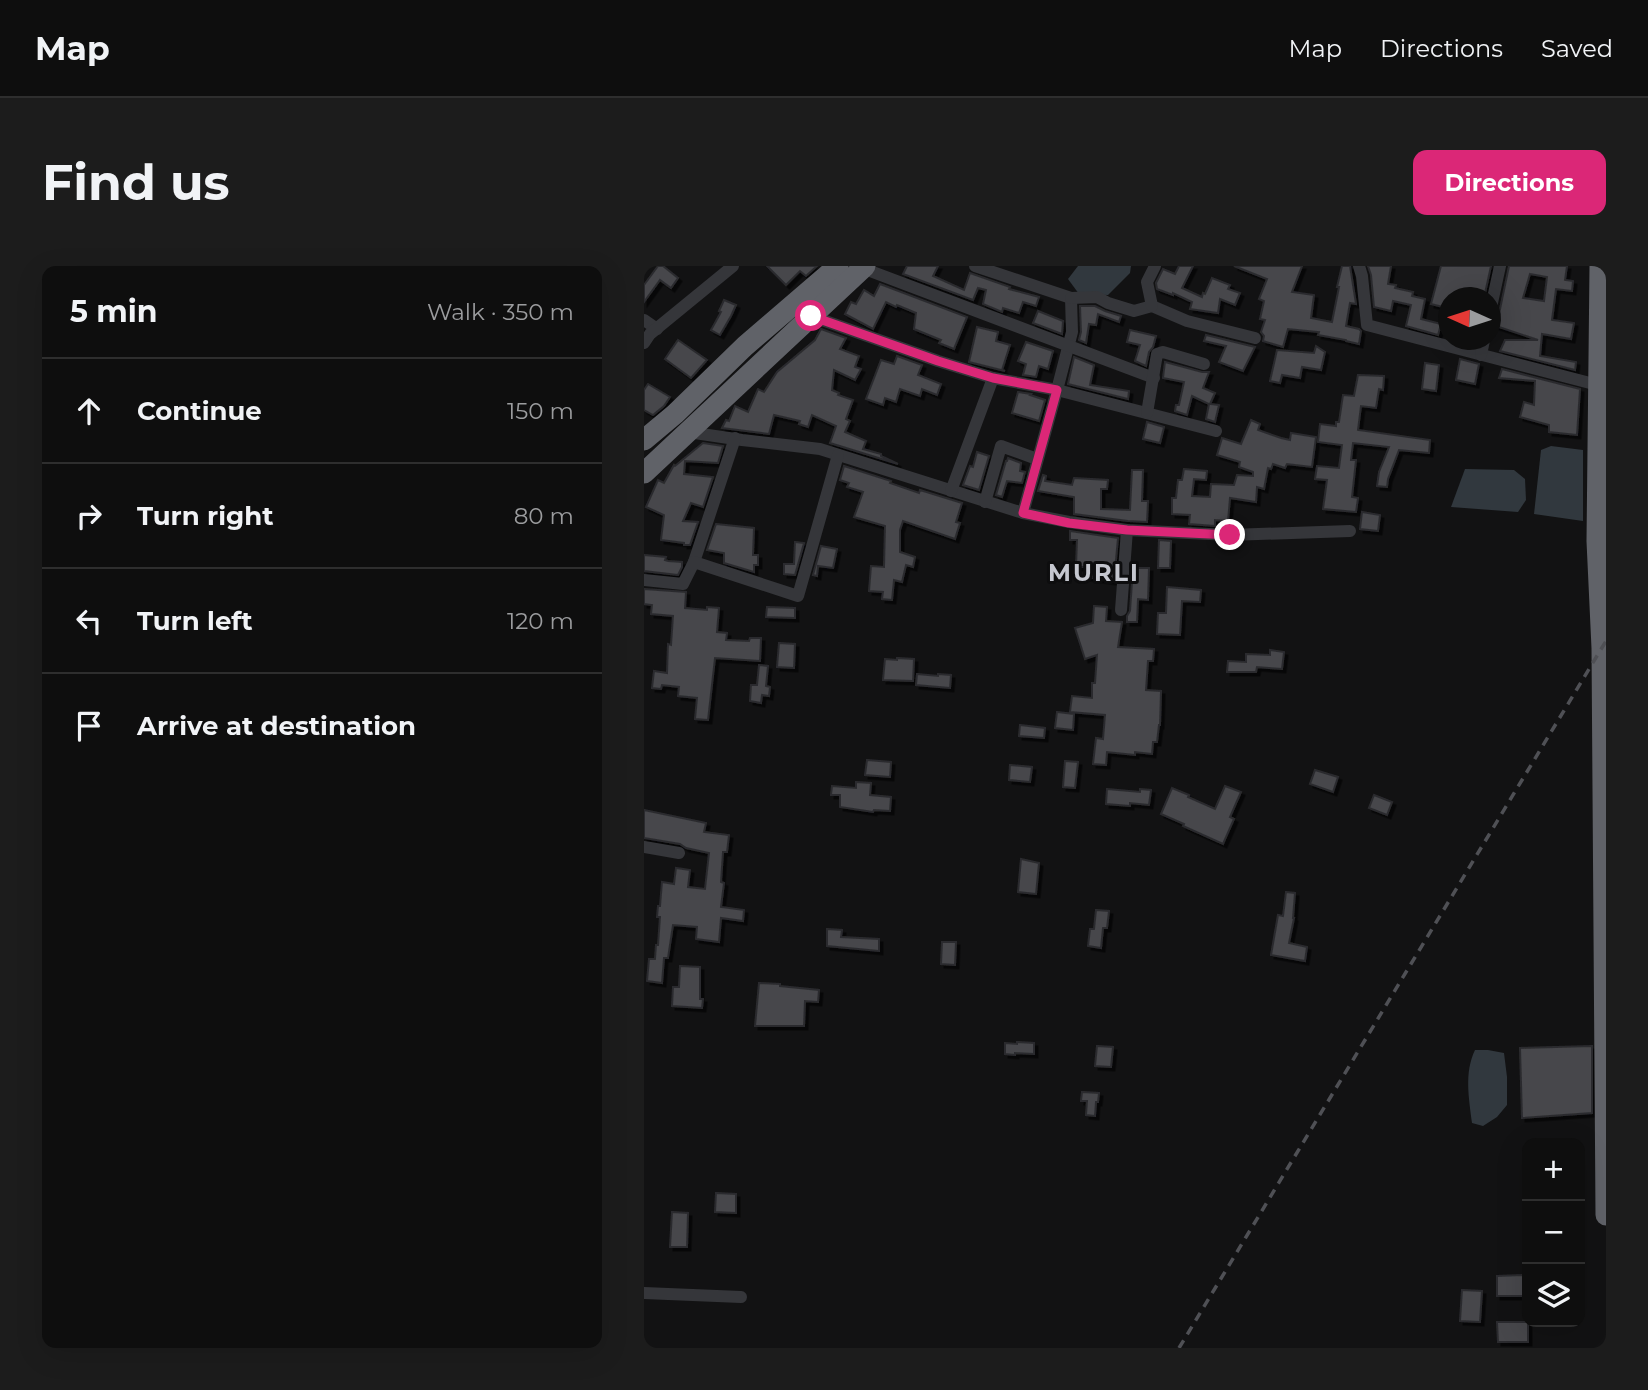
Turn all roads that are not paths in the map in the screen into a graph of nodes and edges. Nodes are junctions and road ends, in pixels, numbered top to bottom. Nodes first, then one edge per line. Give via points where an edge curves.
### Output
1 (733, 266) edge
2 (838, 266) edge
3 (975, 266) edge
4 (1155, 266) edge
5 (1359, 266) edge
6 (1500, 266) edge
7 (1600, 266) edge
8 (863, 267) edge
9 (1495, 287) edge
10 (1071, 298) junction
11 (1152, 306) junction
12 (811, 316) junction
13 (644, 320) edge
14 (657, 329) junction
15 (1255, 338) dead end
16 (644, 343) edge
17 (1482, 350) edge
18 (1481, 355) junction
19 (1204, 364) dead end
20 (993, 378) junction
21 (1154, 378) junction
22 (1590, 383) dead end
23 (1057, 390) junction
24 (1147, 413) junction
25 (1216, 431) dead end
26 (688, 432) junction
27 (735, 438) junction
28 (644, 440) edge
29 (838, 455) junction
30 (1037, 459) junction
31 (644, 473) edge
32 (951, 491) junction
33 (985, 502) junction
34 (1023, 513) junction
35 (1127, 530) junction
36 (1350, 531) dead end
37 (694, 562) junction
38 (644, 580) edge
39 (1121, 610) dead end
40 (644, 847) edge
41 (678, 853) dead end
42 (1605, 1032) edge
43 (1606, 1215) edge
44 (644, 1293) edge
45 (741, 1297) dead end

1 - 14 street
2 - 28 highway
3 - 10 street
4 - 11 street via 1147,282
5 - 18 street via 1367,325
6 - 9 street
7 - 42 highway via 1597,541
8 - 12 highway
8 - 21 street
10 - 11 street via 1097,297 1134,311
10 - 23 street via 1072,332
11 - 15 street via 1187,321
12 - 20 street
12 - 26 highway
13 - 14 street
14 - 16 street
17 - 18 street
18 - 22 street
19 - 21 street via 1159,353
20 - 23 street
20 - 32 street
21 - 24 street
23 - 24 street
23 - 30 street
24 - 25 street
26 - 27 street
26 - 31 highway
27 - 29 street
27 - 37 street
29 - 32 street
29 - 37 street via 798,596
30 - 33 street via 1001,446
30 - 34 street
32 - 33 street
33 - 34 street
34 - 35 street
35 - 36 street via 1230,535
35 - 39 street
37 - 38 street via 683,584
40 - 41 street
42 - 43 highway
44 - 45 street

